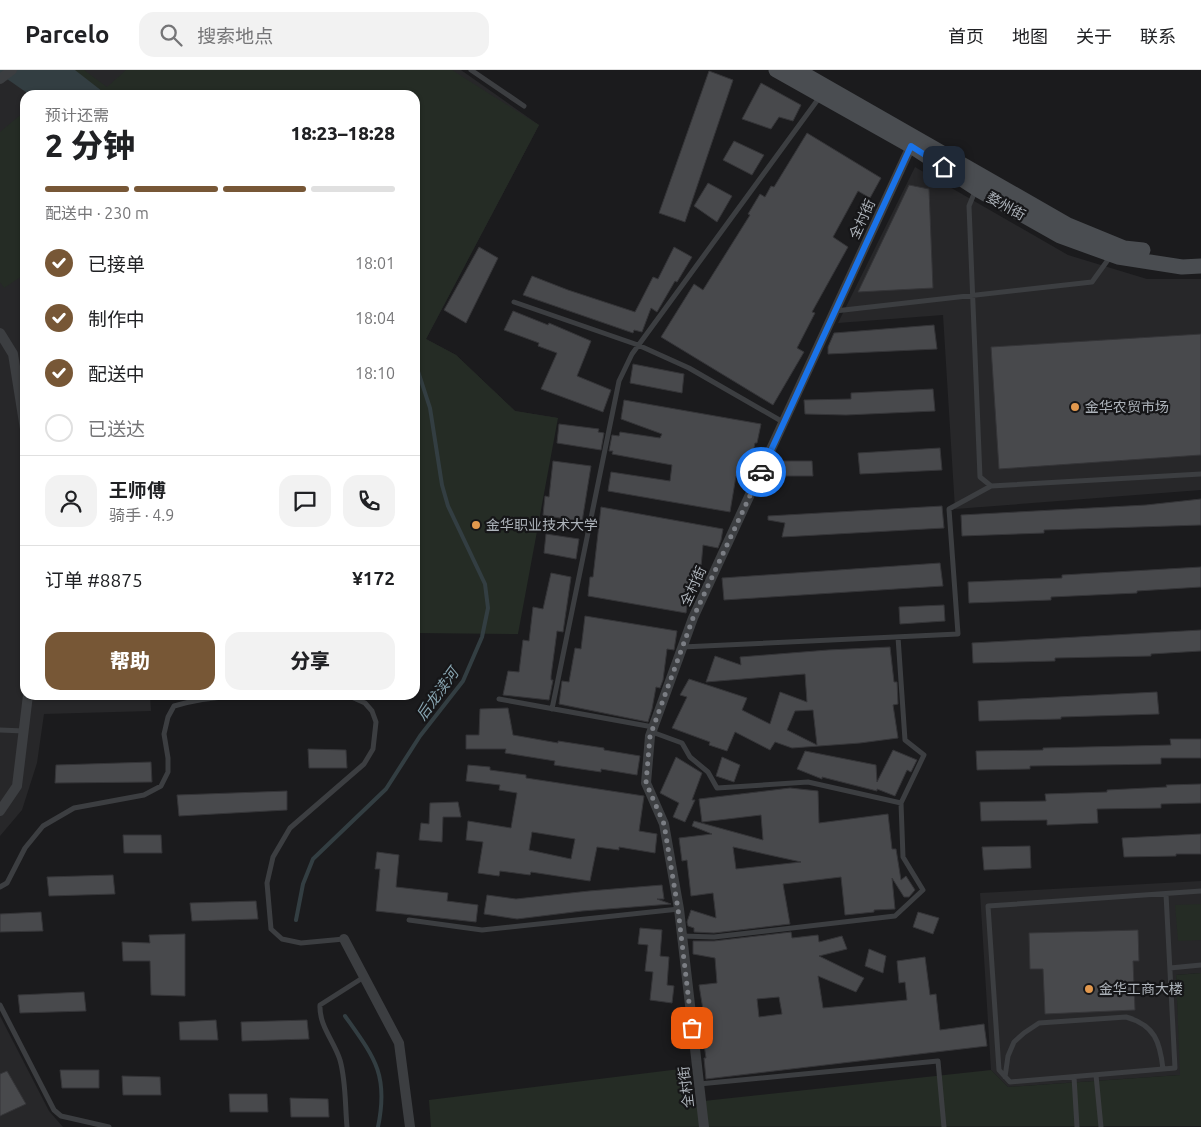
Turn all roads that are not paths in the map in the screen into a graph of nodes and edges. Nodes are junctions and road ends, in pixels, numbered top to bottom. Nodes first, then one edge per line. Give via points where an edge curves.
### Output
1 (12, 70) edge
2 (471, 70) edge
3 (776, 70) edge
4 (798, 70) edge
5 (0, 79) edge
6 (821, 96) junction
7 (524, 106) dead end
8 (911, 146) junction
9 (976, 189) junction
10 (1112, 255) junction
11 (1201, 256) edge
12 (1201, 266) edge
13 (974, 295) junction
14 (514, 302) dead end
15 (835, 311) junction
16 (0, 333) edge
17 (638, 346) junction
18 (20, 398) edge
19 (784, 422) junction
20 (1201, 474) edge
21 (992, 486) junction
22 (898, 637) junction
23 (682, 647) junction
24 (499, 699) dead end
25 (27, 700) edge
26 (198, 700) edge
27 (358, 700) edge
28 (552, 709) junction
29 (0, 730) edge
30 (653, 730) junction
31 (24, 731) junction
32 (901, 804) junction
33 (0, 811) edge
34 (0, 887) edge
35 (1201, 891) edge
36 (1166, 894) junction
37 (678, 909) junction
38 (409, 920) dead end
39 (682, 936) junction
40 (344, 939) joint
41 (1201, 965) edge
42 (1170, 968) junction
43 (364, 977) junction
44 (0, 1005) edge
45 (1163, 1069) junction
46 (1096, 1075) junction
47 (1005, 1077) junction
48 (1074, 1077) junction
49 (699, 1084) junction
50 (109, 1127) edge
51 (347, 1127) edge
52 (410, 1127) edge
53 (704, 1127) edge
54 (944, 1127) edge
55 (1077, 1127) edge
56 (1101, 1127) edge

1 - 5 street
2 - 7 lane
3 - 6 main road, 婺州街
4 - 11 main road, 婺州街 via 1068,225 1124,248 1184,257
6 - 8 main road, 婺州街
6 - 17 lane
8 - 9 main road, 婺州街
8 - 15 street, 全村街
9 - 10 main road, 婺州街 via 1060,236
9 - 13 lane via 969,206
10 - 12 main road, 婺州街 via 1182,267
10 - 13 lane via 1092,282
13 - 15 lane
13 - 21 lane via 980,477
14 - 17 lane
15 - 19 street, 全村街
16 - 18 street via 13,354
17 - 19 lane via 689,368
17 - 28 lane via 619,381
19 - 23 street, 全村街
20 - 21 lane
21 - 22 lane via 950,509 958,634
22 - 23 lane
22 - 32 lane via 906,740 924,755
23 - 30 street, 全村街
24 - 28 lane
25 - 31 street
26 - 34 lane via 174,706 168,717 164,734 168,772 161,786 144,796 74,808 43,826 25,848 7,883
27 - 40 lane via 372,711 376,722 373,749 364,764 290,828 273,857 267,883 270,929 282,939 301,942
28 - 30 lane
29 - 31 lane
30 - 32 lane via 682,743 690,757 708,772 717,788 808,782
30 - 37 street, 全村街 via 646,783 664,824
31 - 33 street via 18,786
32 - 39 lane via 903,857 923,890 895,916 714,937
35 - 36 lane
36 - 42 lane
36 - 47 lane via 988,906 999,1070
37 - 38 lane via 482,930
37 - 39 street, 全村街
39 - 49 street, 全村街
40 - 43 street
41 - 42 lane
42 - 45 lane via 1175,1068
43 - 51 lane via 320,1005 320,1015 340,1059
43 - 52 street via 399,1043
44 - 50 lane via 54,1110 61,1116
45 - 46 lane
45 - 47 lane via 1158,1040 1137,1020 1126,1017 1039,1024 1014,1042
46 - 48 lane
46 - 56 lane
47 - 48 lane via 1010,1082
48 - 55 lane
49 - 53 street, 全村街
49 - 54 lane via 938,1061

